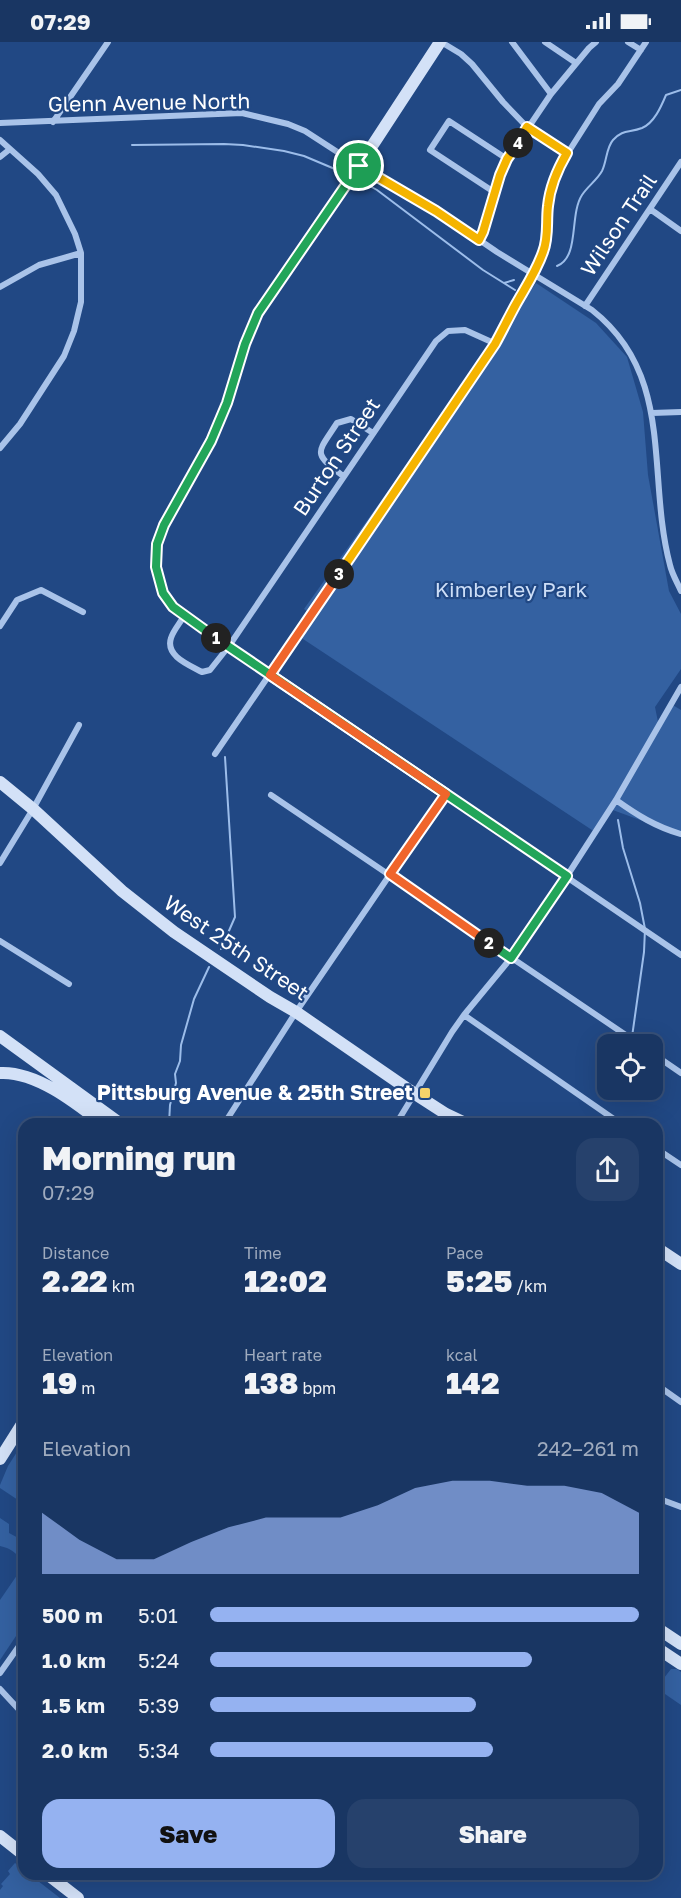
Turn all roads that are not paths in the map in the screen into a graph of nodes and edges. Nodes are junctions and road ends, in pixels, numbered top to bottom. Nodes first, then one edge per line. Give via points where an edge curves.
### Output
1 (108, 42) edge
2 (441, 42) edge
3 (513, 42) edge
4 (545, 42) edge
5 (596, 42) edge
6 (628, 42) edge
7 (646, 42) edge
8 (641, 50) junction
9 (576, 63) junction
10 (551, 94) junction
11 (52, 122) junction
12 (0, 123) edge
13 (527, 127) junction
14 (0, 140) edge
15 (10, 149) junction
16 (567, 153) junction
17 (0, 157) edge
18 (507, 159) junction
19 (681, 162) edge
20 (359, 166) junction
21 (494, 192) junction
22 (650, 209) junction
23 (681, 231) edge
24 (479, 240) junction
25 (81, 253) junction
26 (534, 274) junction
27 (0, 287) edge
28 (585, 306) junction
29 (495, 344) junction
30 (681, 412) edge
31 (652, 413) junction
32 (373, 434) junction
33 (0, 448) edge
34 (343, 476) junction
35 (681, 591) edge
36 (82, 612) dead end
37 (184, 616) junction
38 (0, 626) edge
39 (229, 646) junction
40 (270, 675) junction
41 (681, 687) edge
42 (79, 725) dead end
43 (215, 754) dead end
44 (0, 782) edge
45 (446, 794) junction
46 (271, 795) dead end
47 (616, 800) junction
48 (33, 809) junction
49 (681, 834) edge
50 (0, 863) edge
51 (390, 874) junction
52 (567, 876) junction
53 (0, 941) edge
54 (681, 955) edge
55 (511, 958) junction
56 (69, 984) dead end
57 (296, 1012) junction
58 (464, 1015) junction
59 (624, 1034) edge
60 (0, 1036) edge
61 (663, 1061) edge
62 (0, 1073) edge
63 (681, 1073) edge
64 (415, 1094) junction
65 (100, 1118) edge
66 (102, 1118) edge
67 (228, 1118) edge
68 (400, 1118) edge
69 (454, 1118) edge
70 (612, 1118) edge
71 (663, 1153) edge
72 (681, 1165) edge
73 (663, 1252) edge
74 (681, 1264) edge
75 (663, 1390) edge
76 (681, 1402) edge
77 (18, 1430) edge
78 (0, 1459) edge
79 (663, 1500) edge
80 (681, 1507) edge
81 (663, 1632) edge
82 (681, 1644) edge
83 (18, 1648) edge
84 (663, 1652) edge
85 (681, 1664) edge
86 (0, 1673) edge
87 (0, 1689) edge
88 (18, 1708) edge
89 (0, 1836) edge
90 (18, 1850) edge
91 (55, 1880) edge
92 (78, 1898) edge

1 - 11 street
2 - 13 street via 472,64
2 - 20 street
3 - 10 street
4 - 9 street
5 - 9 street
6 - 8 street
7 - 8 street
8 - 16 street
9 - 10 street
10 - 13 street
11 - 12 street, Glenn Avenue North
11 - 20 street, Glenn Avenue North via 242,113 304,131
13 - 16 street
13 - 18 street
14 - 15 street
15 - 17 street
15 - 25 street via 56,195
16 - 26 street via 551,189 546,244
18 - 21 street
18 - 21 street via 450,121 430,150
19 - 22 street, Wilson Trail
20 - 24 street, Glenn Avenue North
20 - 37 street via 258,313 211,441 164,525 157,544 156,567 163,593
21 - 24 street
22 - 23 street
22 - 28 street, Wilson Trail
24 - 26 street, Glenn Avenue North
25 - 27 street via 39,265
25 - 33 street via 81,302 64,356
26 - 28 street, Glenn Avenue North
26 - 29 street
28 - 31 street, Glenn Avenue North via 623,341 646,387
29 - 32 street, Burton Street via 465,330 448,331 436,340
29 - 40 street
30 - 31 street
31 - 35 street, Glenn Avenue North via 661,514 669,562
32 - 34 street, Burton Street
32 - 34 street via 351,419 337,423 320,453
34 - 39 street, Burton Street
36 - 38 street via 41,590 17,600
37 - 39 street
37 - 39 street, Burton Street via 171,638 170,649 176,657 202,672 210,670
39 - 40 street
40 - 43 street
40 - 45 street
41 - 47 street
42 - 48 street
44 - 48 street, West 25th Street
45 - 51 street
45 - 52 street
46 - 51 street
47 - 49 street via 654,825
47 - 52 street
48 - 50 street
48 - 57 street, West 25th Street via 122,891 174,932
51 - 55 street
51 - 57 street
52 - 54 street
52 - 55 street
53 - 56 street
55 - 58 street
55 - 59 street
57 - 64 street, West 25th Street
57 - 67 street
58 - 64 street
58 - 70 street
60 - 66 street
61 - 63 street
62 - 65 street via 28,1077
64 - 68 street
64 - 69 street, West 25th Street
71 - 72 street
73 - 74 street
75 - 76 street
77 - 78 street
79 - 80 street
81 - 82 street
83 - 86 street
84 - 85 street
87 - 88 street
89 - 90 street
91 - 92 street

